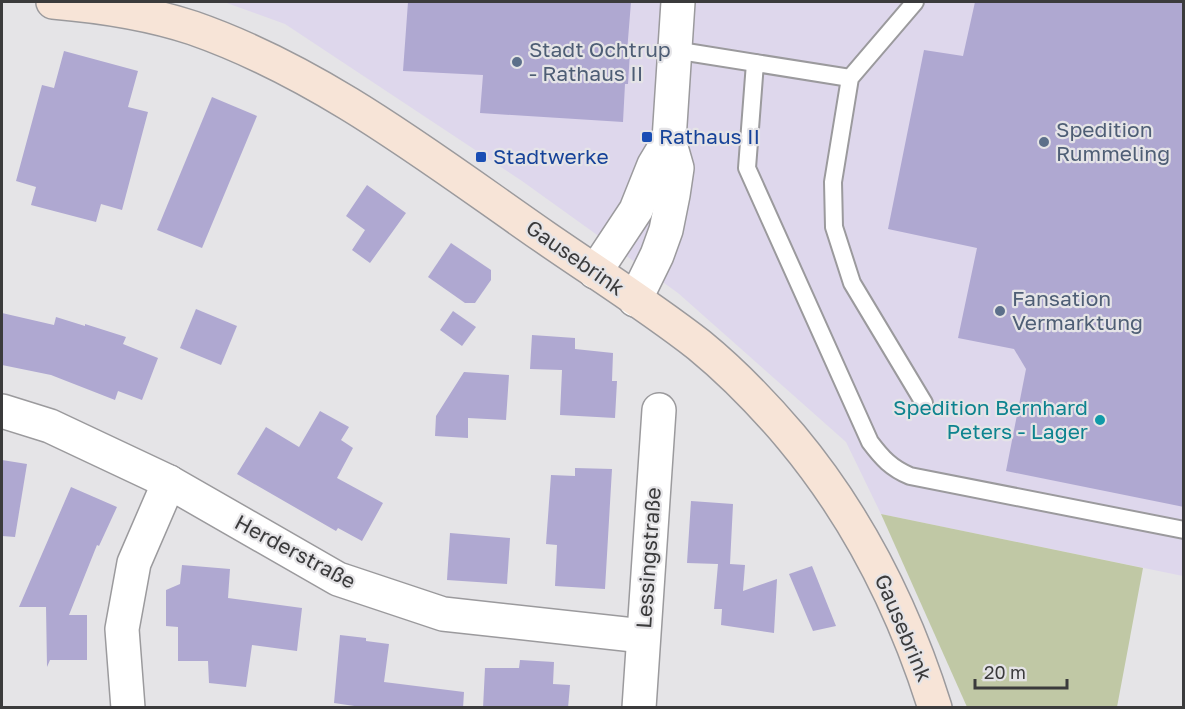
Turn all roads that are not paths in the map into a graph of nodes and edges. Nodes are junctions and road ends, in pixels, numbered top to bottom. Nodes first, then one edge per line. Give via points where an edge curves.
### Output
1 (53, 2) edge
2 (678, 2) edge
3 (915, 2) edge
4 (674, 50) junction
5 (755, 63) junction
6 (850, 78) junction
7 (669, 140) junction
8 (595, 272) junction
9 (635, 300) junction
10 (924, 403) dead end
11 (659, 410) dead end
12 (2, 411) edge
13 (169, 482) junction
14 (1184, 530) edge
15 (643, 636) junction
16 (128, 708) edge
17 (639, 708) edge
18 (935, 708) edge

1 - 8 main road, Gausebrink via 109,9 190,27 297,73 384,127
2 - 4 street
3 - 6 lane
4 - 5 lane
4 - 7 street
5 - 6 lane
5 - 14 lane via 747,168 870,442 882,458 909,476
6 - 10 lane via 833,182 834,227 852,283
7 - 8 street via 636,210
7 - 9 street via 677,168 666,230
8 - 9 main road, Gausebrink
9 - 18 main road, Gausebrink via 699,345 743,385 821,478 875,560
11 - 15 street, Lessingstraße
12 - 13 street, Herderstraße via 50,426
13 - 15 street, Herderstraße via 338,579 443,614
13 - 16 street via 134,563 122,629
15 - 17 street, Lessingstraße

